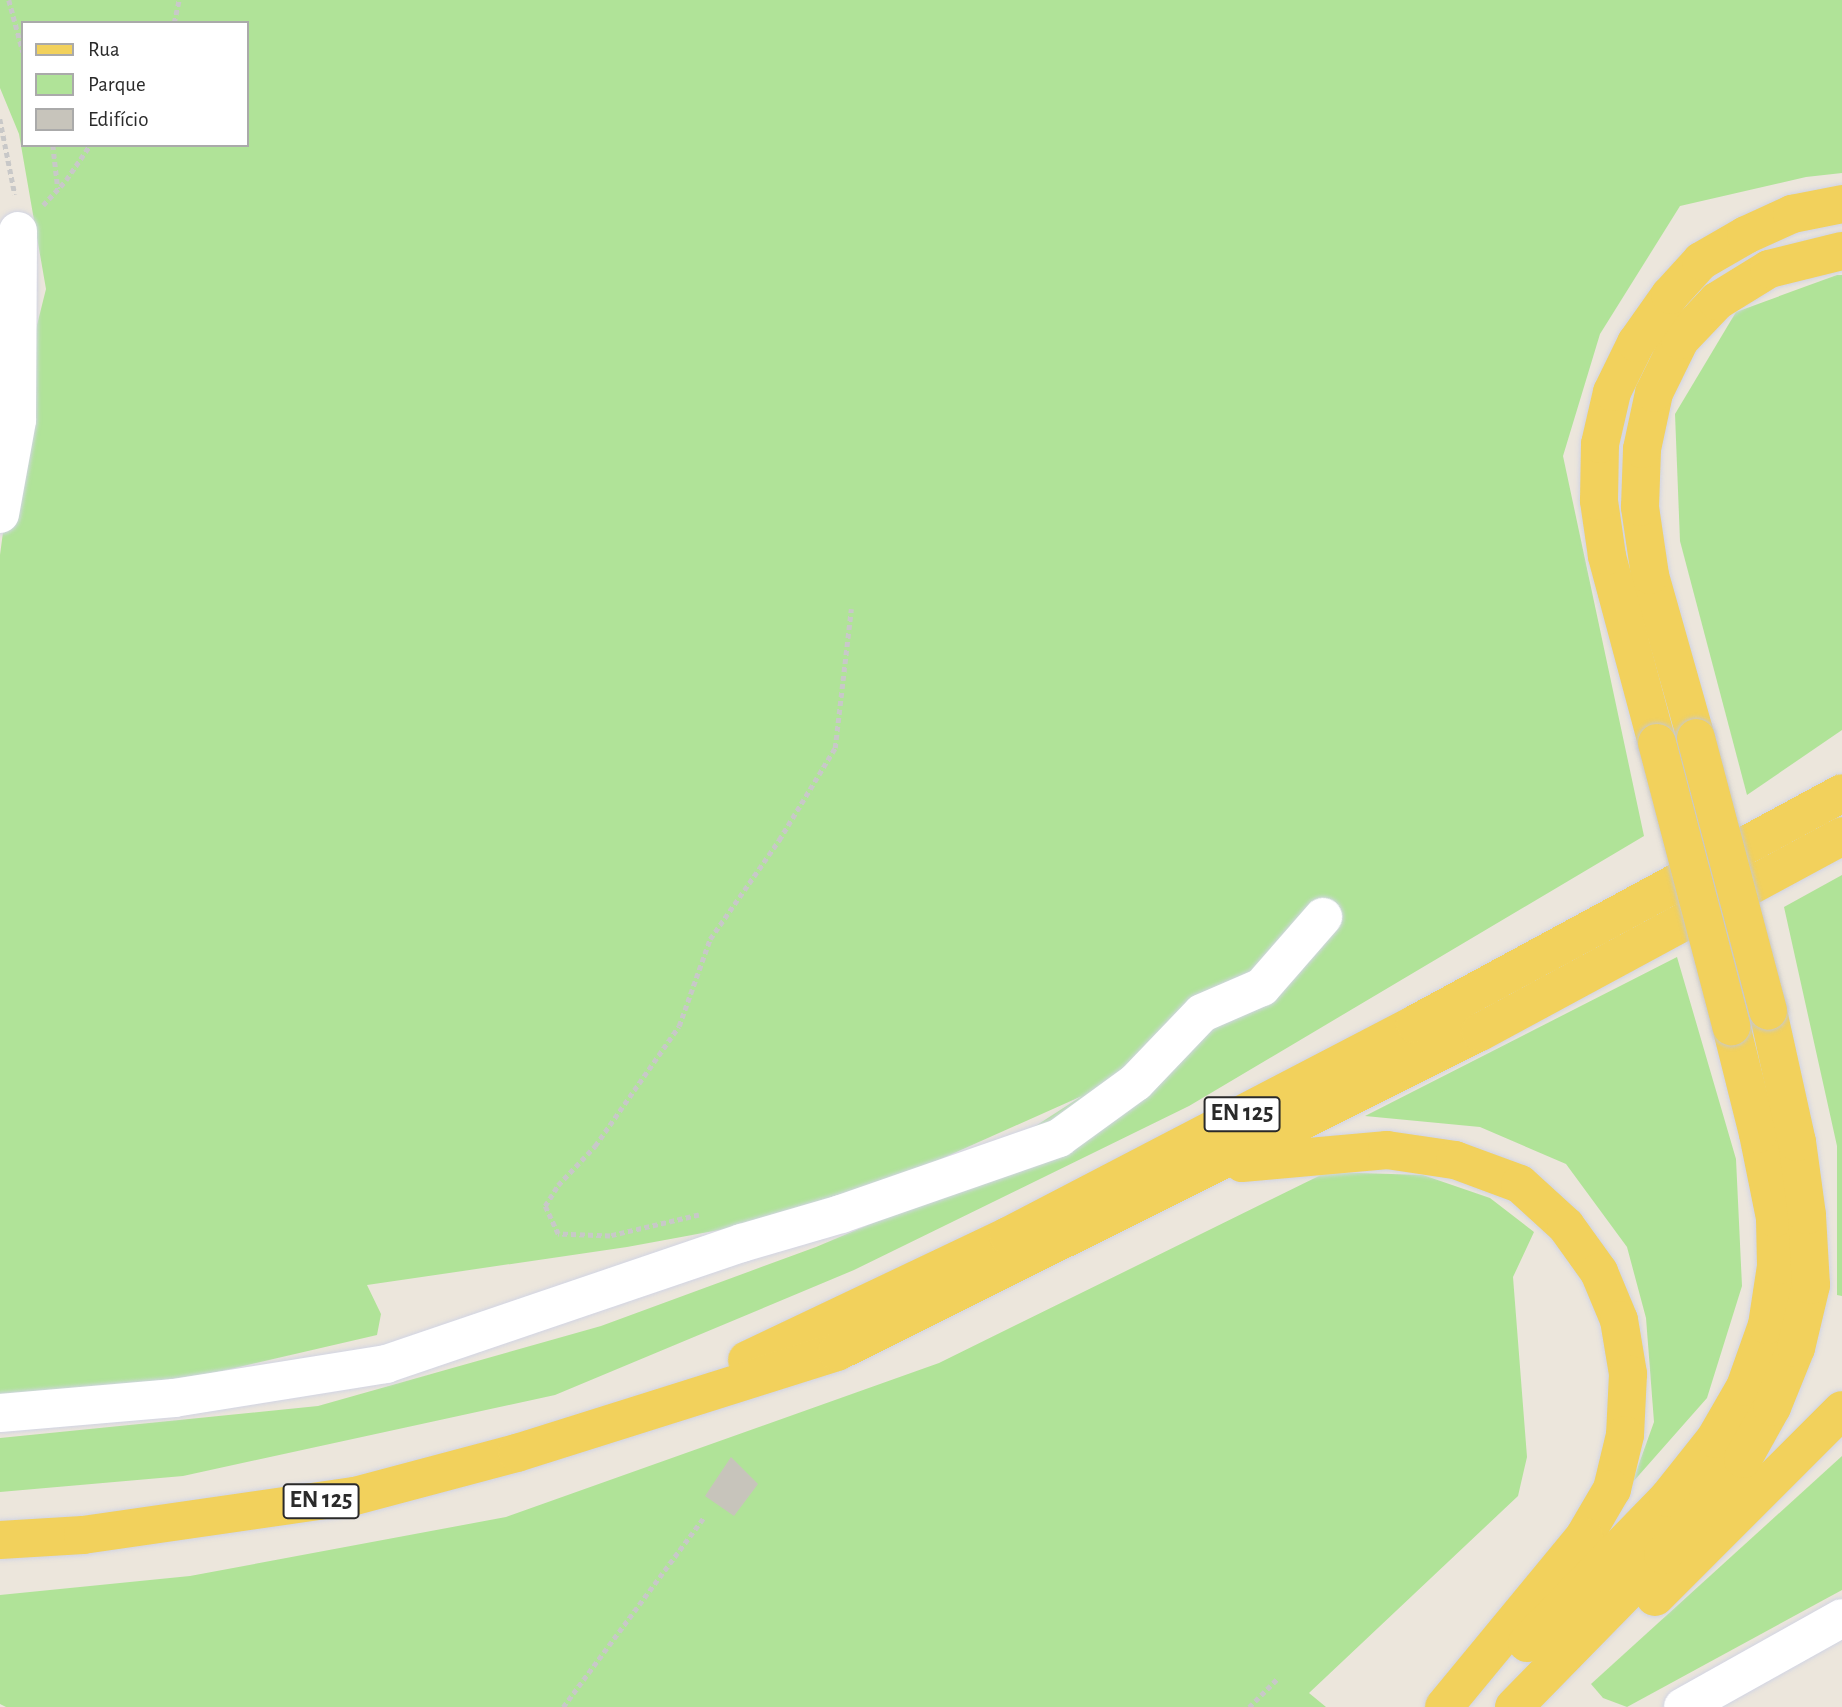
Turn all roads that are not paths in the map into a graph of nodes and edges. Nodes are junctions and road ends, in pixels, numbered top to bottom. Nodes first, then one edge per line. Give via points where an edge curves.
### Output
1 (1842, 204) edge
2 (18, 230) road end
3 (1842, 251) edge
4 (0, 514) edge
5 (1842, 770) edge
6 (1842, 793) edge
7 (1842, 835) edge
8 (1323, 917) dead end
9 (1303, 1082) junction
10 (1216, 1165) junction
11 (1842, 1410) edge
12 (0, 1413) edge
13 (634, 1417) junction
14 (0, 1541) edge
15 (1842, 1618) edge
16 (1444, 1707) edge
17 (1462, 1707) edge
18 (1514, 1707) edge
19 (1535, 1707) edge
20 (1683, 1707) edge

1 - 17 main road, bridge via 1792,214 1701,261 1636,343 1612,392 1600,444 1599,501 1607,556 1731,1026 1775,1217 1776,1266 1767,1325 1745,1387 1715,1439 1599,1572
2 - 4 street via 17,421
3 - 18 main road, bridge via 1769,269 1717,301 1680,340 1654,393 1642,449 1640,507 1650,575 1768,1012 1797,1142 1811,1284 1796,1348 1772,1408 1743,1459 1662,1555
5 - 9 main road via 1647,874
6 - 9 main road, EN 125
7 - 10 main road, EN 125 via 1480,1032
8 - 12 street via 1262,987 1202,1013 1136,1082 1059,1138 386,1364 174,1398
9 - 13 main road, EN 125 via 1008,1236
10 - 13 main road, EN 125 via 837,1352
10 - 16 main road via 1387,1150 1455,1160 1520,1184 1566,1226 1599,1272 1619,1320 1628,1374 1625,1435 1612,1489 1584,1537
11 - 19 main road via 1591,1660
13 - 14 main road, EN 125 via 355,1496 83,1535
15 - 20 street

